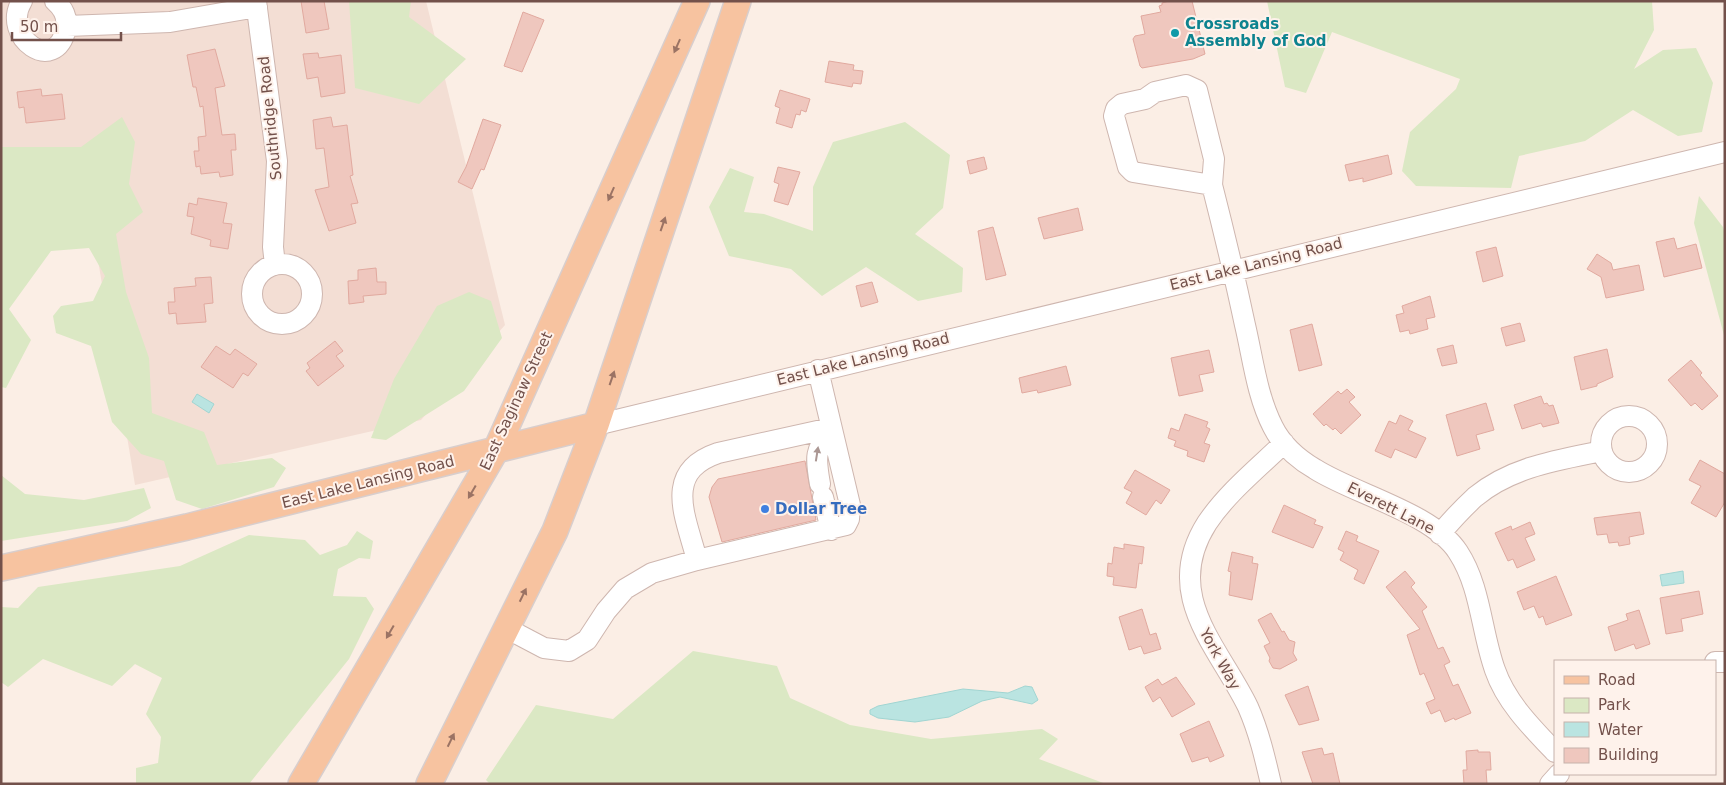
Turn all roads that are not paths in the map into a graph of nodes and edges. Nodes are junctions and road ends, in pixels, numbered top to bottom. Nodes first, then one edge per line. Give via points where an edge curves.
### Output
1 (22, 1) edge
2 (55, 1) edge
3 (697, 1) edge
4 (738, 2) edge
5 (256, 4) edge
6 (67, 26) junction
7 (1725, 152) edge
8 (1212, 185) junction
9 (275, 265) dead end
10 (1232, 269) junction
11 (818, 370) junction
12 (596, 424) junction
13 (831, 428) junction
14 (1284, 443) junction
15 (496, 450) junction
16 (1602, 451) dead end
17 (831, 530) junction
18 (1440, 534) junction
19 (697, 560) junction
20 (1, 568) edge
21 (506, 628) junction
22 (1554, 751) edge
23 (301, 784) edge
24 (429, 784) edge
25 (1271, 784) edge

1 - 6 street via 12,14 10,23 12,32 23,47 32,51 51,49 59,43
2 - 6 street via 63,9
3 -> 15 main road, East Saginaw Street
12 -> 4 main road
5 - 6 street via 170,22
5 - 9 street, Southridge Road via 277,160
7 - 10 street, East Lake Lansing Road
8 - 8 street, Everett Lane via 1214,159 1197,90 1186,85 1154,92 1144,100 1122,104 1116,109 1114,116 1128,167 1133,172
8 - 10 street, Everett Lane
10 - 11 street, East Lake Lansing Road
10 - 14 street, Everett Lane via 1265,410
11 - 12 street, East Lake Lansing Road
11 - 13 street
12 - 15 main road, East Lake Lansing Road
21 -> 12 main road via 555,531
17 -> 13 street via 815,459 818,447
13 - 17 street via 850,504 846,525
13 - 19 street via 701,458 682,485 681,497
14 - 18 street, Everett Lane via 1316,470 1413,517
14 - 25 street, York Way via 1221,505 1207,524 1196,550 1190,583 1204,633 1248,706 1258,731
15 - 20 main road, East Lake Lansing Road via 187,527
15 -> 23 main road, East Saginaw Street
16 - 18 street via 1539,464 1507,477 1476,496
17 - 19 street
18 - 22 street, Everett Lane via 1457,550 1469,571 1495,672 1505,692
19 - 21 street via 652,573 625,589 587,640 569,650 544,648
24 -> 21 main road

